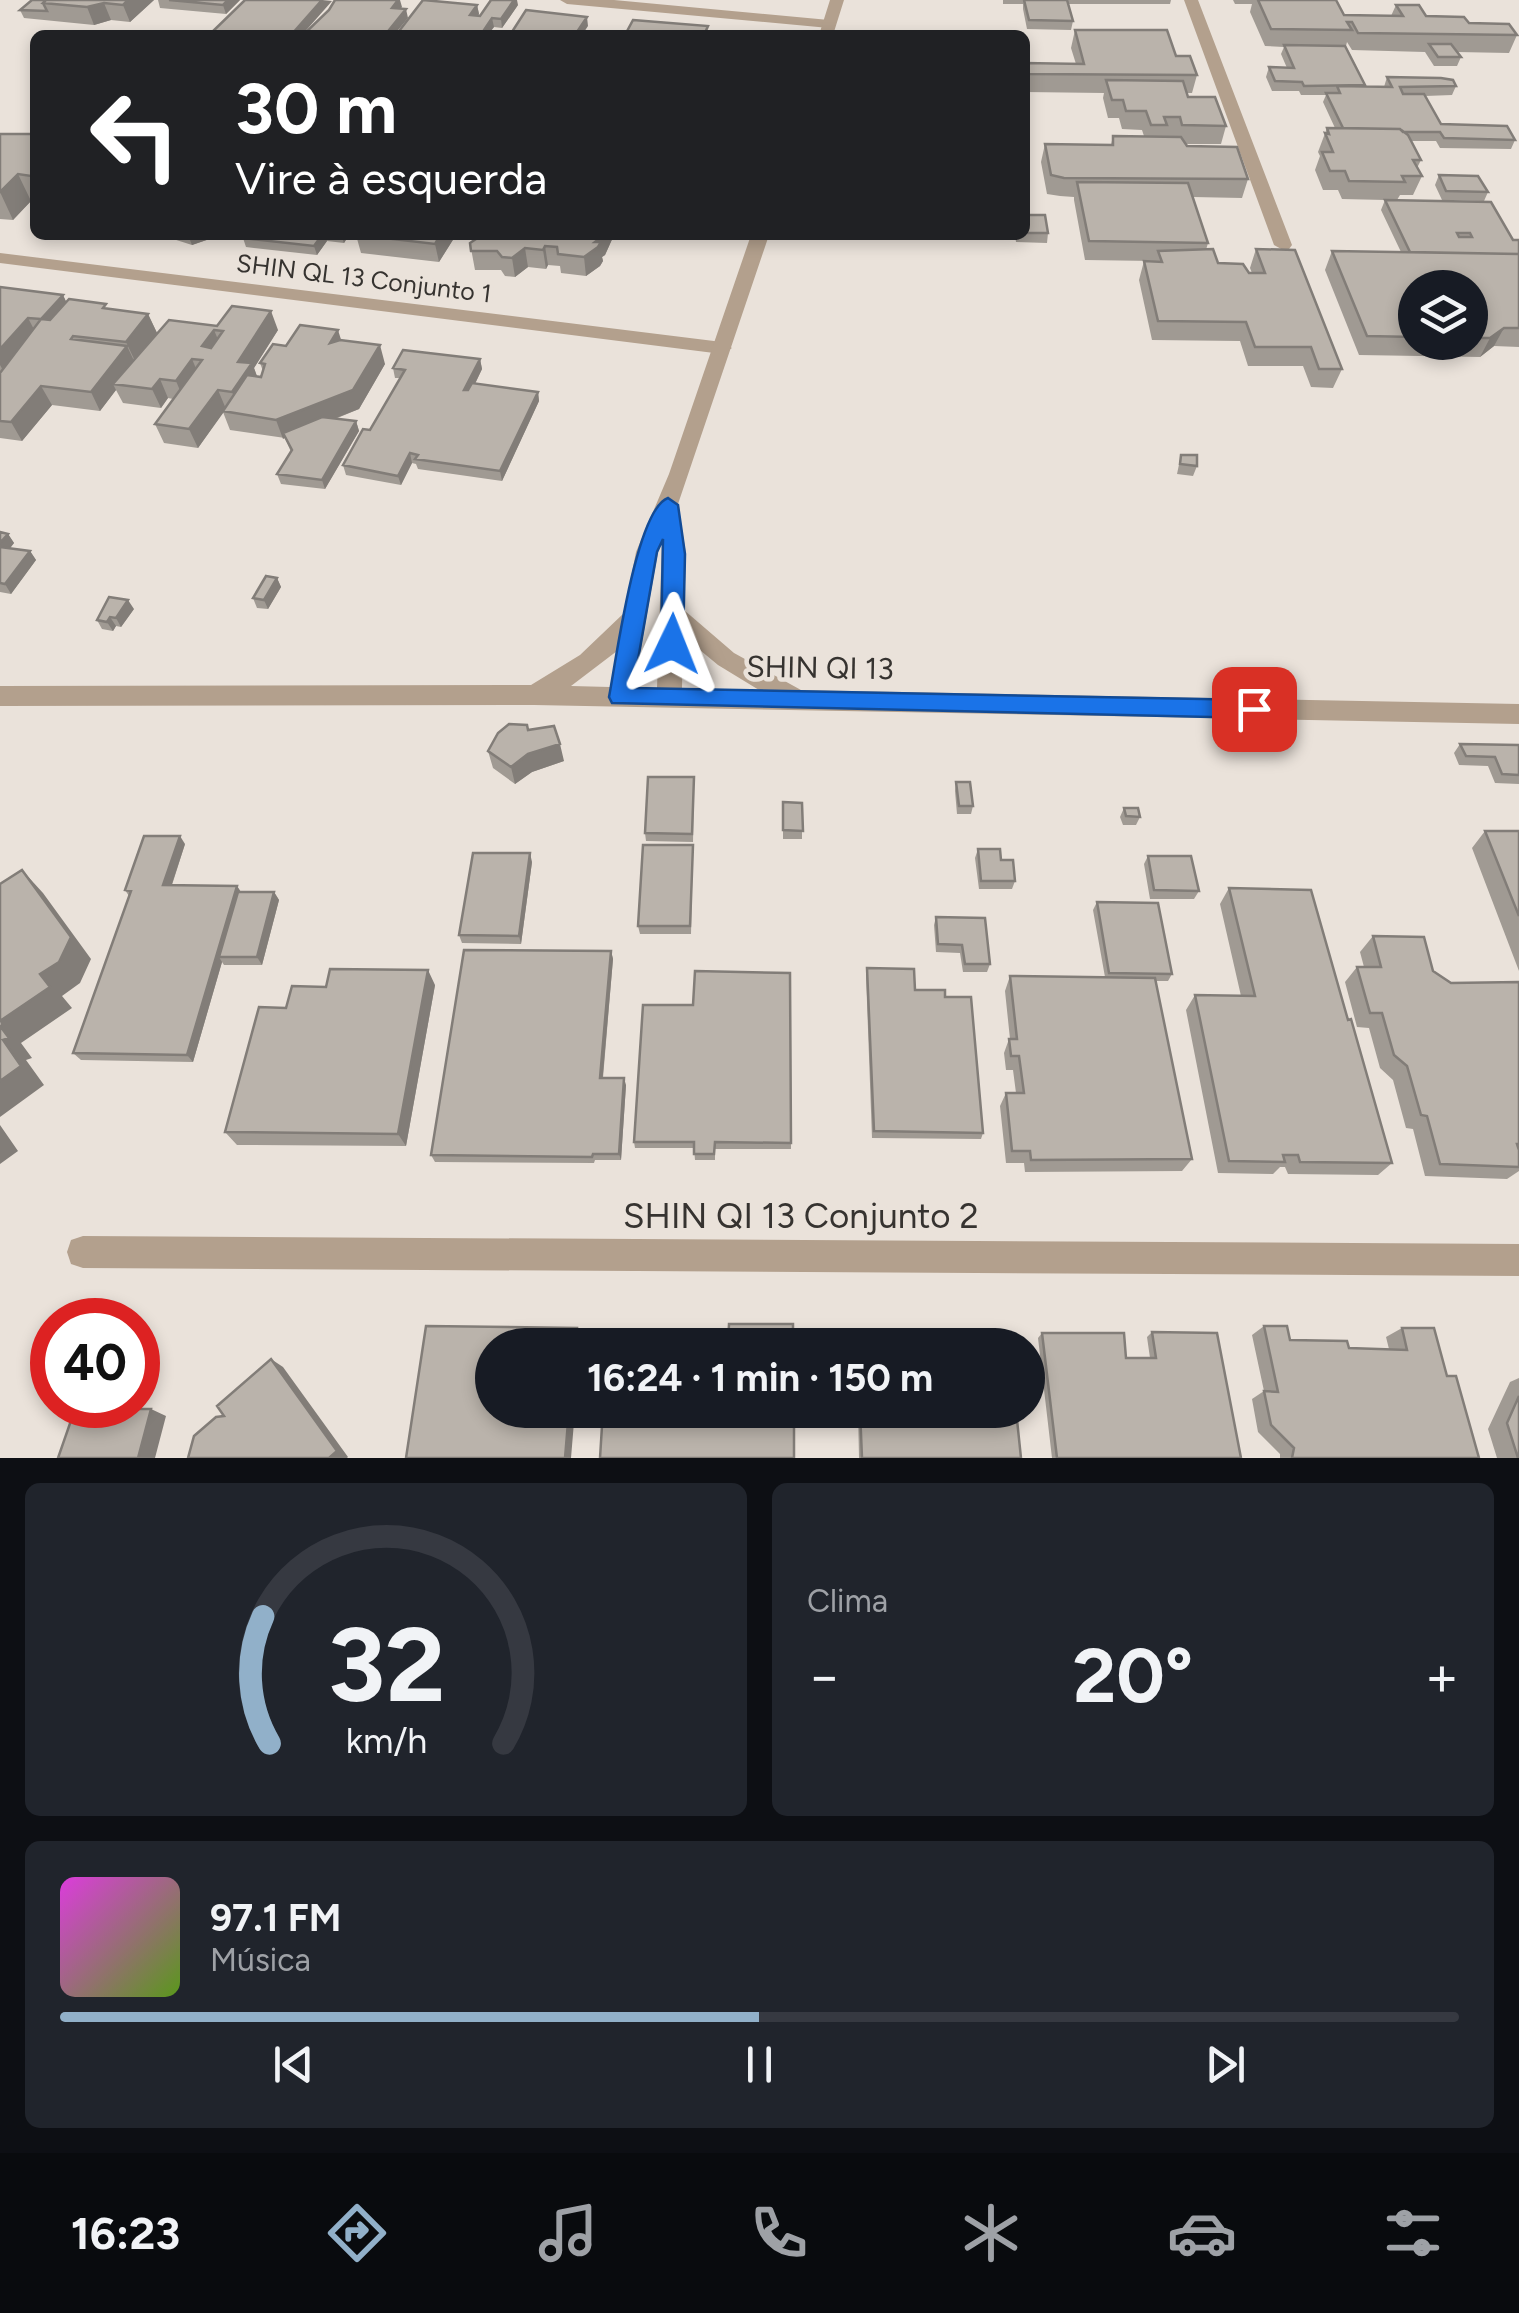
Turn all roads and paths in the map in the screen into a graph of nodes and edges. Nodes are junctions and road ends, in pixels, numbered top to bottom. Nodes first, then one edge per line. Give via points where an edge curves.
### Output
1 (568, 0) edge
2 (837, 0) edge
3 (1190, 0) edge
4 (828, 30) edge
5 (758, 240) edge
6 (1284, 245) edge
7 (0, 258) edge
8 (722, 348) junction
9 (668, 505) junction
10 (673, 614) junction
11 (634, 616) junction
12 (534, 695) junction
13 (0, 696) edge
14 (620, 697) junction
15 (669, 697) junction
16 (799, 701) junction
17 (1519, 714) edge
18 (83, 1252) dead end
19 (1519, 1260) edge

1 - 4 street
2 - 4 street
3 - 6 street
5 - 8 street
7 - 8 street, SHIN QL 13 Conjunto 1
8 - 9 street
9 - 10 street
9 - 11 street via 647,552
10 - 15 street
10 - 16 street via 726,659
11 - 12 street via 609,647
11 - 14 street
12 - 13 street, SHIN QI 13
12 - 14 street, SHIN QI 13
14 - 15 street, SHIN QI 13
15 - 16 street, SHIN QI 13
16 - 17 street, SHIN QI 13
18 - 19 street, SHIN QI 13 Conjunto 2

